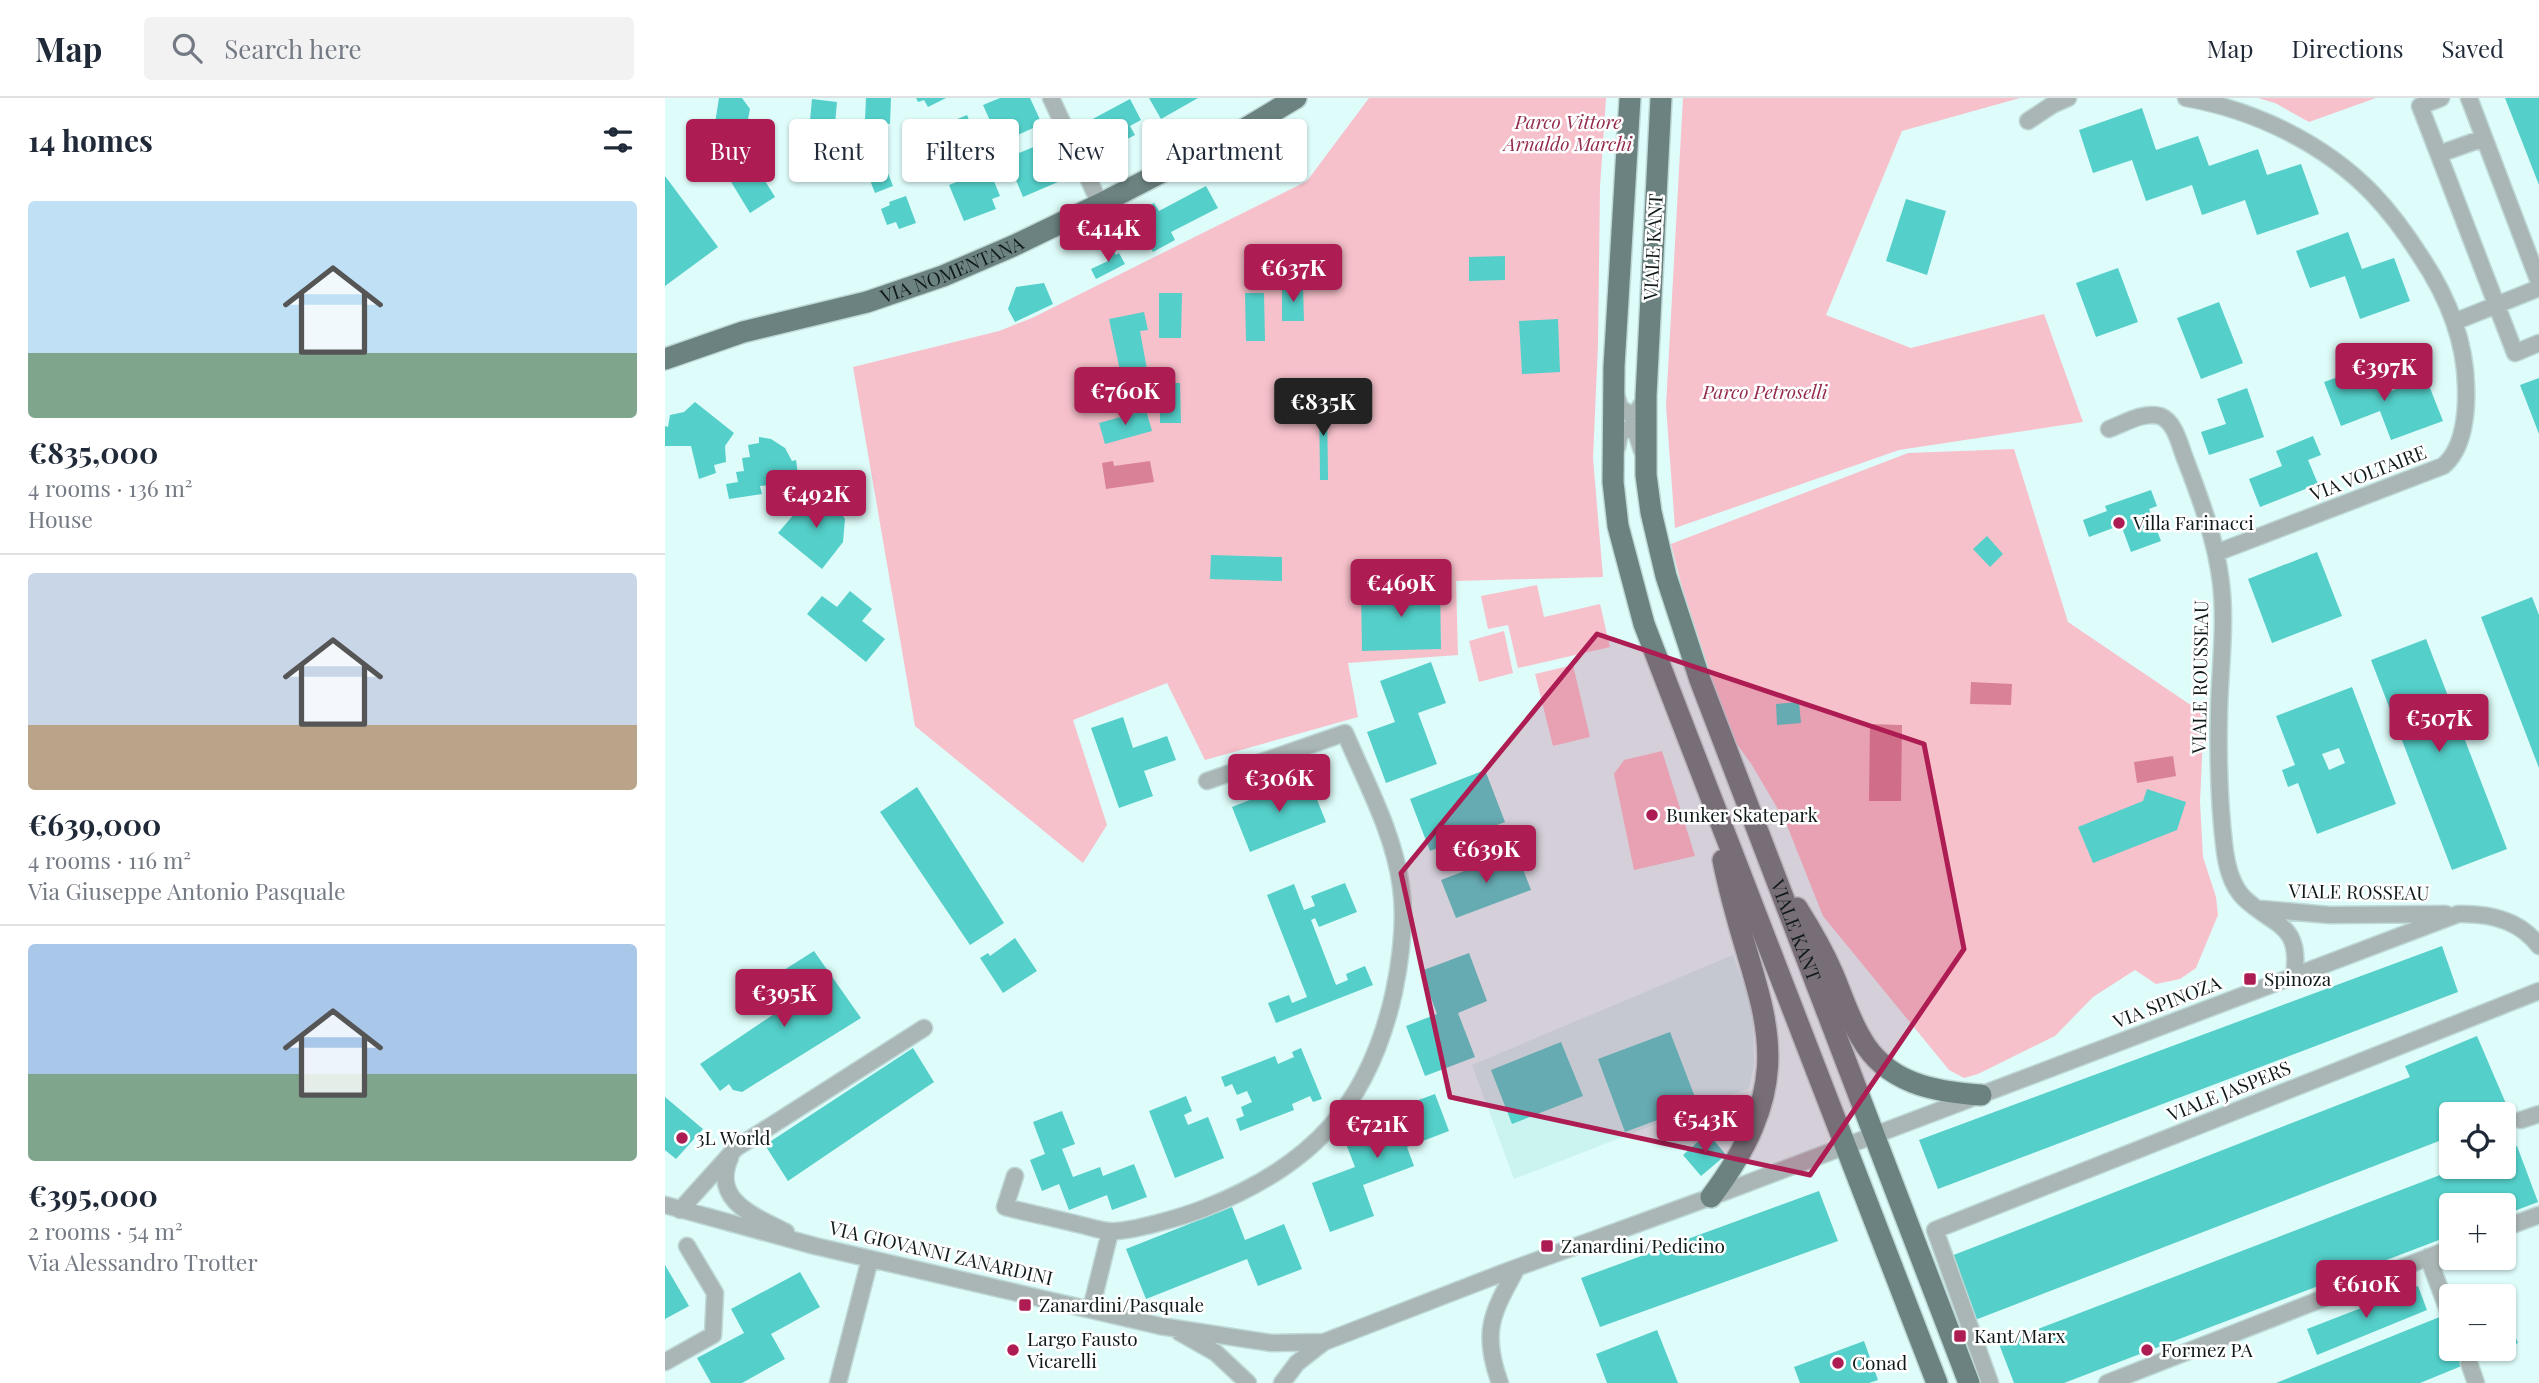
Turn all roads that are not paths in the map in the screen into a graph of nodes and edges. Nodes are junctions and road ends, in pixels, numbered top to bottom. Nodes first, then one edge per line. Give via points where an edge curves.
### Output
1 (1051, 98) edge
2 (1296, 98) edge
3 (1630, 98) edge
4 (1661, 98) edge
5 (2068, 98) edge
6 (2186, 98) edge
7 (2441, 98) edge
8 (2469, 98) edge
9 (2028, 121) dead end
10 (2484, 138) junction
11 (2439, 154) junction
12 (1100, 204) junction
13 (2539, 282) edge
14 (2539, 288) edge
15 (2497, 306) junction
16 (2454, 322) junction
17 (2539, 343) edge
18 (665, 359) edge
19 (1614, 367) junction
20 (1646, 396) junction
21 (2109, 429) dead end
22 (1646, 470) junction
23 (1618, 526) junction
24 (2216, 553) junction
25 (1207, 781) dead end
26 (1715, 810) junction
27 (1772, 867) junction
28 (2260, 909) junction
29 (2458, 914) junction
30 (2539, 946) edge
31 (2294, 976) junction
32 (2539, 990) edge
33 (924, 1028) dead end
34 (1981, 1095) junction
35 (2539, 1114) edge
36 (2521, 1120) dead end
37 (1873, 1136) junction
38 (1846, 1147) junction
39 (732, 1152) junction
40 (1015, 1176) dead end
41 (1711, 1197) junction
42 (672, 1208) edge
43 (2539, 1215) edge
44 (2516, 1224) edge
45 (1110, 1232) junction
46 (809, 1244) junction
47 (687, 1246) dead end
48 (2439, 1253) edge
49 (2428, 1257) junction
50 (870, 1259) junction
51 (1517, 1268) junction
52 (2439, 1286) edge
53 (1091, 1309) junction
54 (1160, 1326) junction
55 (1324, 1342) junction
56 (665, 1362) edge
57 (2469, 1363) tunnel mouth
58 (838, 1383) edge
59 (1248, 1383) edge
60 (1282, 1383) edge
61 (1500, 1383) edge
62 (1937, 1383) edge
63 (1969, 1383) edge
64 (1990, 1383) edge
65 (2107, 1383) edge
66 (2476, 1383) edge

1 - 12 street
2 - 12 main road, VIA NOMENTANA
3 - 19 main road, VIALE KANT
4 - 20 main road, VIALE KANT
5 - 9 street
6 - 16 street, VIA VOLTAIRE via 2276,127 2355,177 2414,247 2441,289
7 - 11 street via 2420,106
8 - 10 street
10 - 11 street
10 - 13 street
11 - 15 street
12 - 18 main road, VIA NOMENTANA via 915,287 750,330
14 - 15 street
15 - 16 street
15 - 17 street via 2515,353
16 - 24 street, VIA VOLTAIRE via 2464,362 2466,406 2456,449 2447,463
19 - 20 street, VIALE KANT via 1622,411 1637,412
19 - 23 main road, VIALE KANT via 1613,482
20 - 22 main road, VIALE KANT
21 - 24 street, VIALE ROUSSEAU via 2150,416 2170,424 2201,500
22 - 23 street, VIALE KANT via 1636,432 1622,430 1617,447
22 - 27 main road, VIALE KANT via 1653,521 1673,599
23 - 26 main road, VIALE KANT via 1644,624
24 - 28 street, VIALE ROUSSEAU via 2224,609 2219,728 2224,848 2234,883 2245,899
25 - 45 street via 1345,733 1387,832 1401,887 1400,961 1371,1066 1332,1125 1303,1153 1271,1178 1224,1200 1173,1219
26 - 38 main road, VIALE KANT
26 - 41 main road via 1727,877 1763,1006 1769,1060 1764,1095 1751,1132
27 - 34 main road via 1817,941 1858,1033 1876,1060 1918,1085
27 - 37 main road, VIALE KANT
28 - 29 street, VIALE ROSSEAU via 2329,915
28 - 31 street, VIALE ROUSSEAU via 2292,939
29 - 30 street, VIA SPINOZA via 2506,921 2528,933
29 - 31 street, VIA SPINOZA
31 - 34 street, VIA SPINOZA
32 - 64 street, VIALE JASPERS via 1935,1230
33 - 39 street
34 - 37 street, VIA SPINOZA
35 - 36 street
37 - 38 street, VIA SPINOZA
37 - 63 main road, VIALE KANT
38 - 41 street, VIA GIOVANNI ZANARDINI
38 - 62 main road, VIALE KANT
39 - 42 street
39 - 46 street via 724,1177 732,1199
40 - 45 street via 1005,1207
41 - 51 street, VIA GIOVANNI ZANARDINI
42 - 46 street, VIA GIOVANNI ZANARDINI
43 - 44 street
45 - 53 street
46 - 50 street, VIA GIOVANNI ZANARDINI
47 - 56 street via 715,1293 713,1335
48 - 49 street
49 - 52 street
49 - 65 street
50 - 53 street, VIA GIOVANNI ZANARDINI
50 - 58 street
51 - 55 street, VIA GIOVANNI ZANARDINI
51 - 61 street via 1496,1308 1490,1331 1491,1358
53 - 54 street, VIA GIOVANNI ZANARDINI
54 - 55 street, VIA GIOVANNI ZANARDINI via 1272,1343
54 - 59 street via 1216,1353
55 - 60 street via 1297,1363
57 - 66 street

